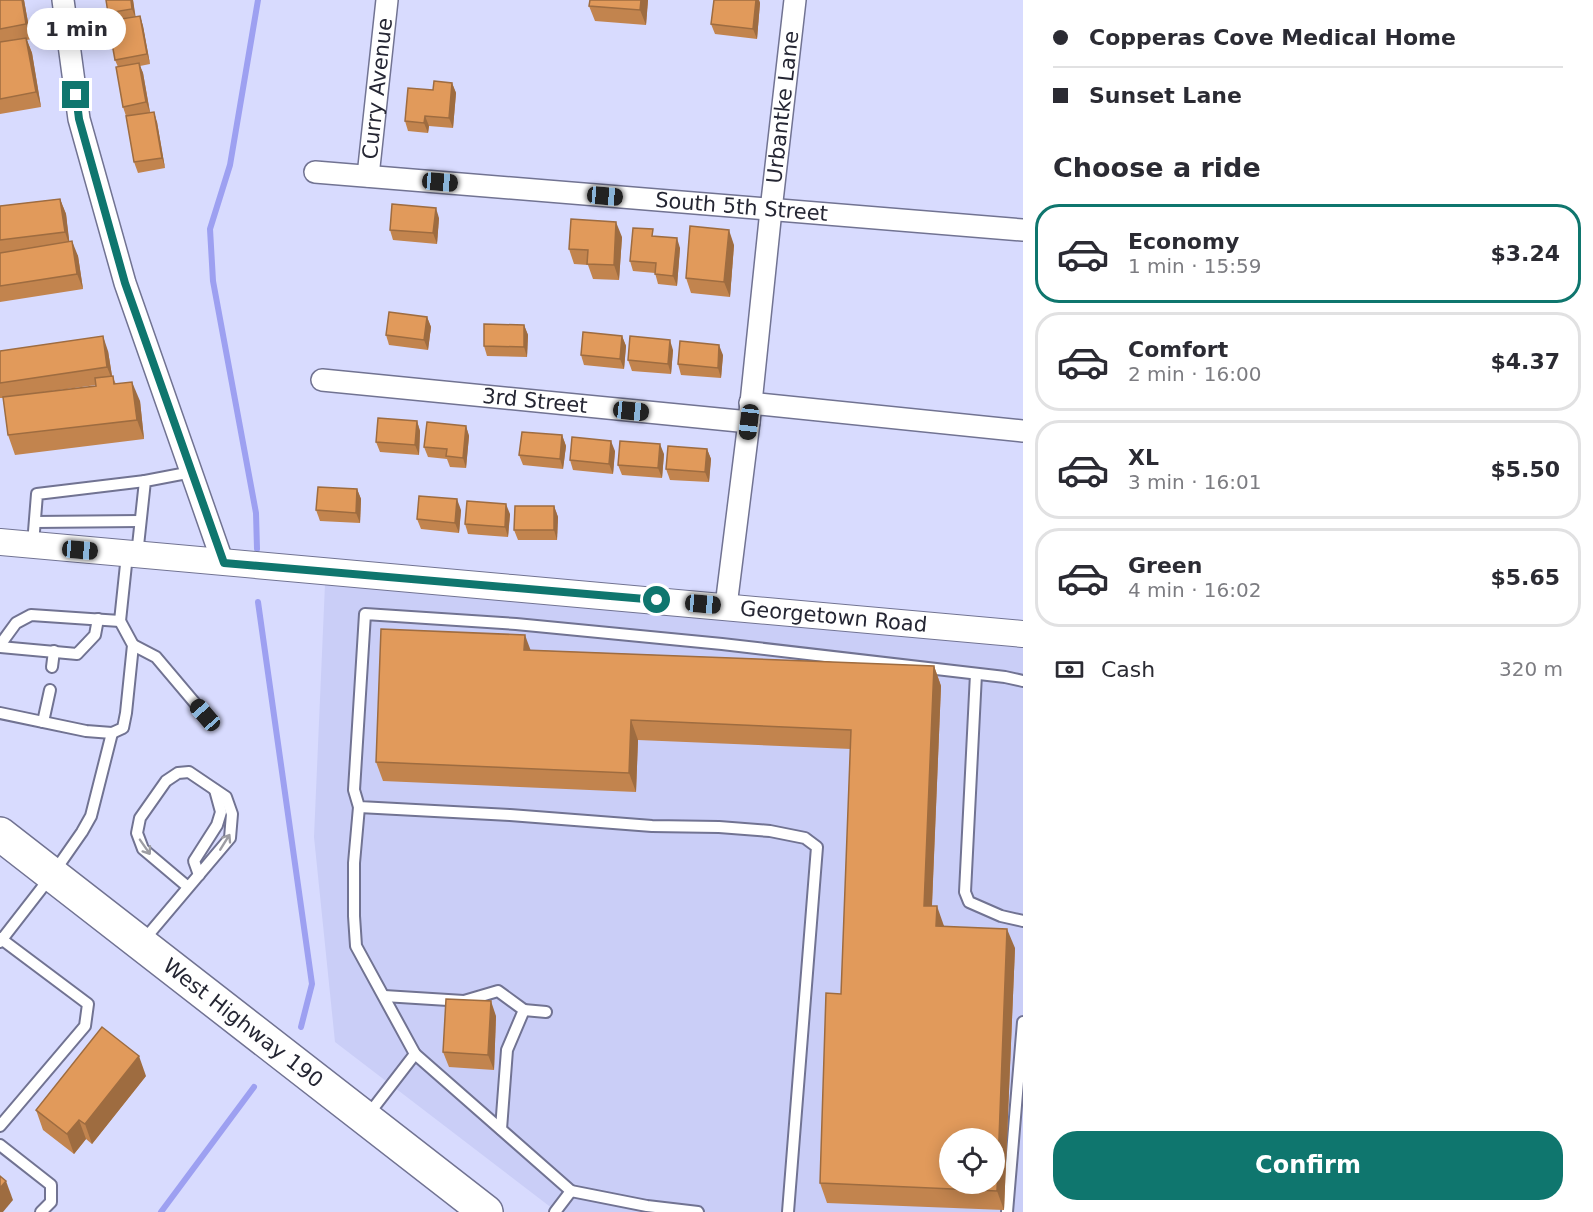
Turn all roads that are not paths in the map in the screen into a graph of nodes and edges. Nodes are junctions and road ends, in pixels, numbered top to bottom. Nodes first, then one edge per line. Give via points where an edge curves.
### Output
1 (63, 0) edge
2 (387, 0) edge
3 (795, 0) edge
4 (315, 172) dead end
5 (368, 176) junction
6 (771, 210) junction
7 (1023, 230) edge
8 (322, 380) dead end
9 (750, 413) junction
10 (1023, 431) edge
11 (192, 472) junction
12 (145, 481) junction
13 (141, 521) junction
14 (34, 534) junction
15 (0, 542) edge
16 (132, 555) junction
17 (224, 563) junction
18 (726, 606) junction
19 (98, 619) junction
20 (120, 621) junction
21 (1023, 634) edge
22 (133, 645) junction
23 (0, 646) edge
24 (54, 651) junction
25 (52, 667) dead end
26 (976, 674) junction
27 (1023, 681) edge
28 (50, 690) dead end
29 (0, 713) edge
30 (205, 715) dead end
31 (43, 722) junction
32 (112, 734) junction
33 (216, 790) junction
34 (359, 807) junction
35 (0, 834) edge
36 (52, 875) junction
37 (199, 875) junction
38 (188, 887) junction
39 (1023, 921) edge
40 (1, 940) edge
41 (141, 943) junction
42 (384, 996) junction
43 (524, 1010) junction
44 (546, 1012) dead end
45 (1023, 1022) edge
46 (415, 1054) junction
47 (366, 1118) junction
48 (0, 1126) edge
49 (501, 1129) junction
50 (0, 1145) edge
51 (571, 1191) junction
52 (41, 1212) edge
53 (486, 1212) edge
54 (555, 1212) edge
55 (698, 1212) edge
56 (788, 1212) edge
57 (1007, 1212) edge

1 - 11 street via 79,119 125,283
2 - 5 street, Curry Avenue
3 - 6 street, Urbantke Lane
4 - 5 street, South 5th Street
5 - 6 street, South 5th Street
6 - 7 street, South 5th Street
6 - 9 street, Urbantke Lane
8 - 9 street, 3rd Street
9 - 10 street, 3rd Street
9 - 18 street, Urbantke Lane
11 - 12 lane
11 - 17 street
12 - 13 lane
12 - 14 lane via 37,494
13 - 14 lane
13 - 16 lane
14 - 15 street, Georgetown Road
14 - 16 street, Georgetown Road
16 - 17 street, Georgetown Road
16 - 20 lane
17 - 18 street, Georgetown Road
18 - 21 street, Georgetown Road
19 - 20 lane
19 - 23 lane via 31,615 16,623
19 - 24 lane via 95,635 77,654
20 - 22 lane
22 - 30 lane via 156,657
22 - 32 lane via 123,728
23 - 24 lane
24 - 25 lane
26 - 27 lane
26 - 34 lane via 722,644 365,614 354,790
26 - 39 lane via 965,891 969,902
28 - 31 lane
29 - 31 lane
31 - 32 lane
32 - 36 lane via 91,816
33 - 37 lane via 221,812 194,861
37 -> 33 lane via 230,838 232,814 226,797
33 -> 38 lane via 189,772 178,773 166,781 140,818 137,833 143,849
34 - 42 lane via 354,863 356,946
34 - 56 lane via 770,831 805,838 817,847
35 - 36 main road, West Highway 190
36 - 40 lane
36 - 41 main road, West Highway 190
37 - 38 lane
38 - 41 lane
40 - 48 lane via 88,1004 86,1026
41 - 47 main road, West Highway 190
42 - 43 lane via 464,1001 498,991
42 - 46 lane
43 - 44 lane
43 - 49 lane via 507,1050
45 - 57 lane
46 - 47 lane
46 - 49 lane
47 - 53 main road, West Highway 190
49 - 51 lane
50 - 52 lane via 51,1185 51,1202
51 - 54 lane
51 - 55 lane

